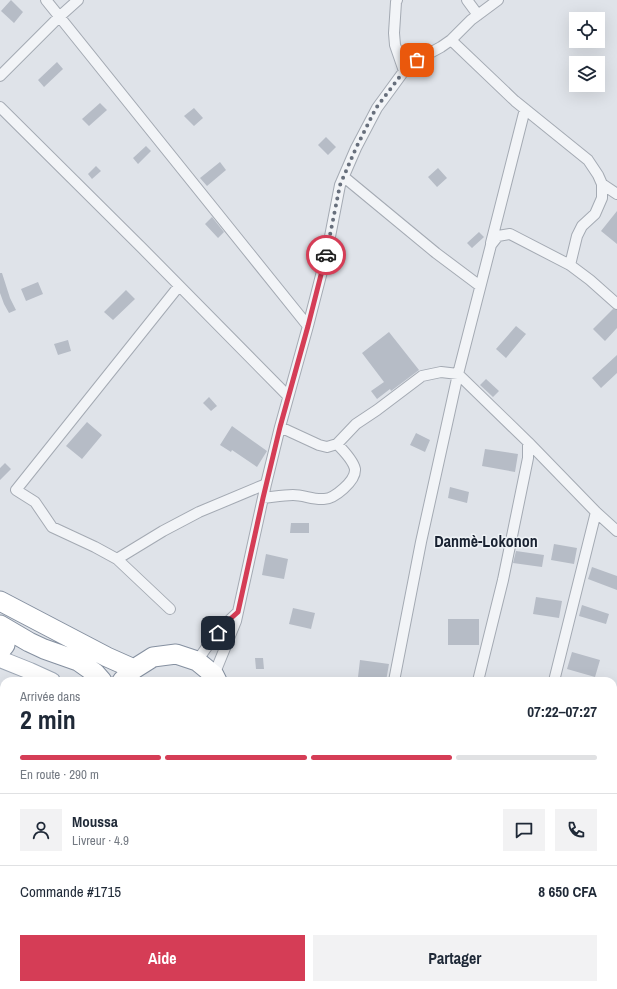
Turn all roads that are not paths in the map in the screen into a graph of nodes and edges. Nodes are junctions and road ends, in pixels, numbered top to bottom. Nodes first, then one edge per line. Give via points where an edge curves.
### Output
1 (46, 0) edge
2 (78, 0) edge
3 (397, 0) edge
4 (467, 0) edge
5 (498, 0) edge
6 (478, 15) junction
7 (59, 17) junction
8 (451, 40) junction
9 (404, 71) junction
10 (0, 76) edge
11 (0, 107) edge
12 (525, 109) junction
13 (344, 177) junction
14 (602, 184) junction
15 (617, 194) edge
16 (490, 245) junction
17 (570, 266) junction
18 (180, 286) junction
19 (480, 286) junction
20 (617, 304) edge
21 (308, 326) junction
22 (458, 374) junction
23 (288, 396) junction
24 (280, 427) junction
25 (528, 442) junction
26 (337, 444) junction
27 (266, 484) junction
28 (263, 498) junction
29 (596, 512) junction
30 (617, 531) edge
31 (117, 559) junction
32 (0, 601) edge
33 (170, 609) dead end
34 (238, 612) junction
35 (3, 627) edge
36 (0, 651) edge
37 (0, 659) edge
38 (197, 660) junction
39 (128, 675) edge
40 (43, 677) edge
41 (98, 677) edge
42 (215, 677) edge
43 (216, 677) edge
44 (395, 677) edge
45 (479, 677) edge
46 (555, 677) edge

1 - 7 street
2 - 7 street
3 - 9 street via 395,45
4 - 6 street
5 - 6 street
6 - 8 street
7 - 10 street
7 - 21 street
8 - 9 street via 417,60
8 - 12 street
9 - 13 street via 376,108
11 - 18 street
12 - 14 street via 588,160
12 - 16 street
13 - 19 street
13 - 21 street via 340,185 327,252
14 - 15 street
14 - 17 street via 602,198 595,214 576,236
16 - 17 street via 498,236 510,234
16 - 19 street
17 - 20 street
18 - 23 street
18 - 31 street via 16,490 35,502 52,527
19 - 22 street
21 - 23 street
22 - 25 street
22 - 26 street via 441,372 422,376 356,424
22 - 44 street
23 - 24 street
24 - 26 street via 319,445 327,447
24 - 27 street
25 - 29 street
25 - 45 street via 528,458
26 - 28 street via 349,457 355,469 353,479 340,492 326,500 294,495
27 - 28 street
27 - 31 street via 199,512
28 - 34 street
29 - 30 street
29 - 46 street
31 - 33 street
32 - 39 highway via 107,657
34 - 38 street
34 - 43 street
35 - 36 highway via 5,645
35 - 41 highway via 44,650 78,661
37 - 40 main road
38 - 39 highway via 176,654 153,657
38 - 42 highway

